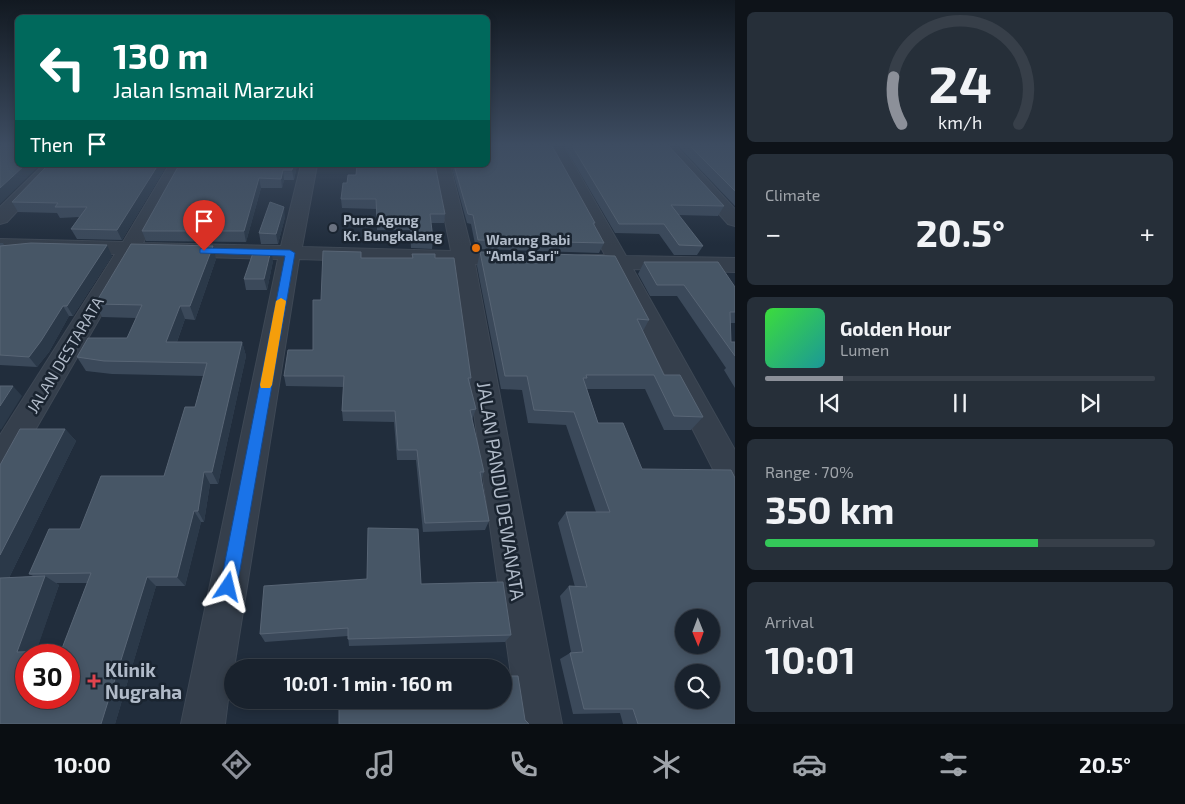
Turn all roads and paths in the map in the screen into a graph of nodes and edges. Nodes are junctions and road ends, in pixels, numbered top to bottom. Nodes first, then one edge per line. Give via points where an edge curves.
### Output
1 (39, 178) edge
2 (170, 178) edge
3 (306, 178) edge
4 (445, 178) edge
5 (573, 178) edge
6 (696, 178) edge
7 (0, 218) edge
8 (735, 220) edge
9 (0, 245) edge
10 (129, 248) junction
11 (290, 253) junction
12 (463, 258) junction
13 (531, 260) edge
14 (561, 260) edge
15 (620, 262) junction
16 (735, 265) edge
17 (0, 462) edge
18 (735, 481) edge
19 (203, 724) edge
20 (540, 724) edge

1 - 7 street
2 - 10 street, JALAN DESTARATA
3 - 11 street
4 - 12 street, JALAN PANDU DEWANATA
5 - 15 street
6 - 8 street
9 - 10 street
10 - 11 street
10 - 17 street, JALAN DESTARATA
11 - 12 street
11 - 19 street
12 - 13 street
12 - 20 street, JALAN PANDU DEWANATA
14 - 15 street
15 - 16 street
15 - 18 street

